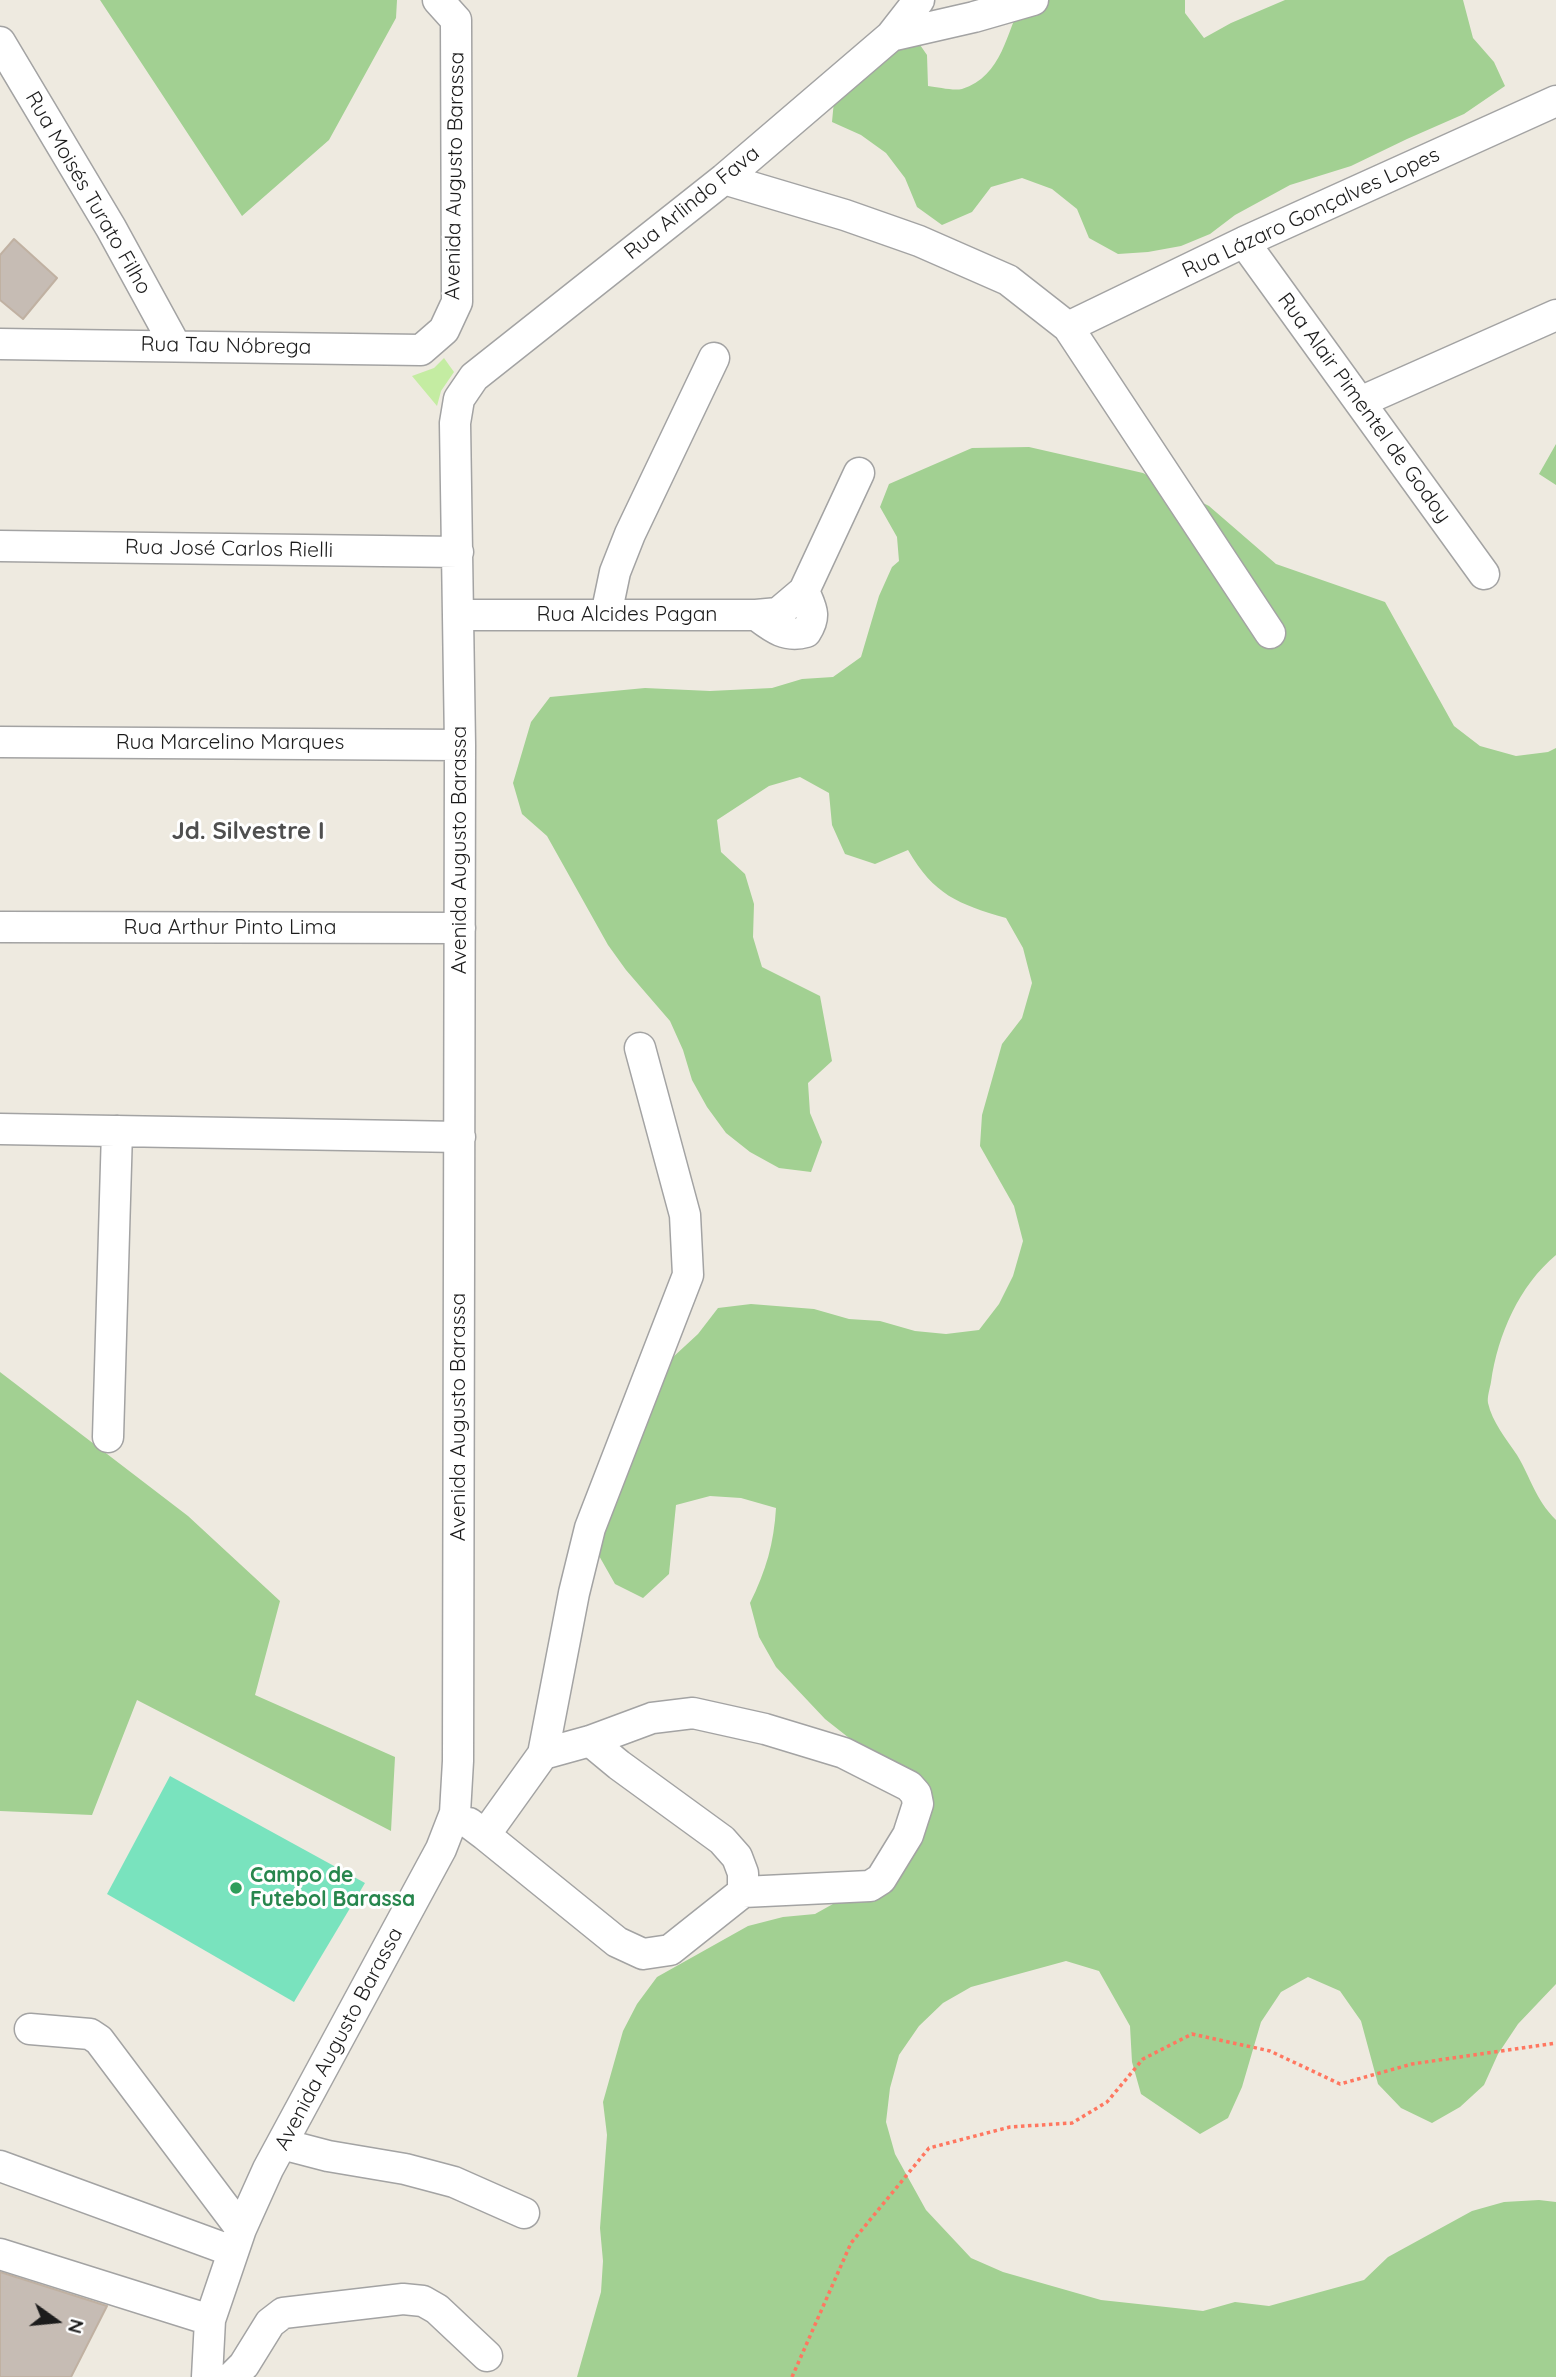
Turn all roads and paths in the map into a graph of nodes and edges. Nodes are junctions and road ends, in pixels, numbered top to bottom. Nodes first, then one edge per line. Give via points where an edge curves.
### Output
1 (919, 0) edge
2 (1032, 0) edge
3 (454, 7) edge
4 (982, 9) edge
5 (891, 36) junction
6 (0, 42) edge
7 (1556, 101) edge
8 (724, 179) junction
9 (1244, 242) junction
10 (1556, 315) edge
11 (1068, 327) junction
12 (444, 330) joint
13 (0, 344) edge
14 (175, 345) junction
15 (714, 358) dead end
16 (459, 399) joint
17 (1360, 402) junction
18 (859, 473) dead end
19 (0, 546) edge
20 (458, 552) junction
21 (1484, 573) dead end
22 (459, 615) junction
23 (606, 615) junction
24 (1270, 633) dead end
25 (0, 742) edge
26 (460, 745) junction
27 (0, 928) edge
28 (460, 928) junction
29 (640, 1048) dead end
30 (0, 1129) edge
31 (117, 1131) junction
32 (460, 1137) junction
33 (108, 1437) dead end
34 (590, 1741) junction
35 (543, 1754) junction
36 (455, 1813) junction
37 (485, 1835) junction
38 (743, 1892) junction
39 (30, 2029) dead end
40 (1556, 2043) edge
41 (282, 2144) junction
42 (0, 2166) edge
43 (524, 2213) dead end
44 (237, 2240) junction
45 (0, 2254) edge
46 (210, 2320) junction
47 (487, 2356) dead end
48 (207, 2377) edge
49 (232, 2377) edge
50 (792, 2377) edge

1 - 5 street, Rua Arlindo Fava
2 - 4 street
3 - 12 street, Avenida Augusto Barassa via 457,302
4 - 5 street
5 - 8 street, Rua Arlindo Fava
6 - 14 street, Rua Moisés Turato Filho
7 - 9 street, Rua Lázaro Gonçalves Lopes
8 - 11 street via 919,241 1007,280
8 - 16 street, Rua Arlindo Fava via 474,377
9 - 11 street, Rua Lázaro Gonçalves Lopes
9 - 17 street, Rua Alair Pimentel de Godoy
10 - 17 street
11 - 24 street
12 - 14 street, Rua Tau Nóbrega via 421,350
13 - 14 street, Rua Tau Nóbrega
15 - 23 street via 630,534 615,572
16 - 20 street, Avenida Augusto Barassa via 455,423
17 - 21 street, Rua Alair Pimentel de Godoy
18 - 23 street, Rua Alcides Pagan via 798,598 778,613
19 - 20 street, Rua José Carlos Rielli
20 - 22 street, Avenida Augusto Barassa
22 - 23 street, Rua Alcides Pagan
22 - 26 street, Avenida Augusto Barassa
25 - 26 street, Rua Marcelino Marques
26 - 28 street, Avenida Augusto Barassa
27 - 28 street, Rua Arthur Pinto Lima
28 - 32 street, Avenida Augusto Barassa
29 - 35 street via 685,1215 688,1275 590,1528
30 - 31 street
31 - 32 street
31 - 33 street
32 - 36 street, Avenida Augusto Barassa
34 - 35 street
34 - 38 street via 722,1840 737,1857
34 - 38 street via 652,1718 692,1713 844,1753 916,1794 918,1804 908,1835 881,1879 870,1886
35 - 37 street
36 - 37 street
36 - 41 street, Avenida Augusto Barassa via 441,1849
37 - 38 street via 617,1942 643,1954 670,1950
39 - 44 street via 90,2034 99,2040
40 - 50 path via 1412,2064 1340,2084 1270,2051 1192,2034 1143,2059 1107,2102 1072,2123 1010,2127 929,2148 851,2243
41 - 43 street via 454,2182
41 - 44 street, Avenida Augusto Barassa
42 - 44 street
44 - 46 street, Avenida Augusto Barassa
45 - 46 street
46 - 48 street, Avenida Augusto Barassa
47 - 49 street via 437,2309 423,2301 403,2299 283,2313 270,2323

